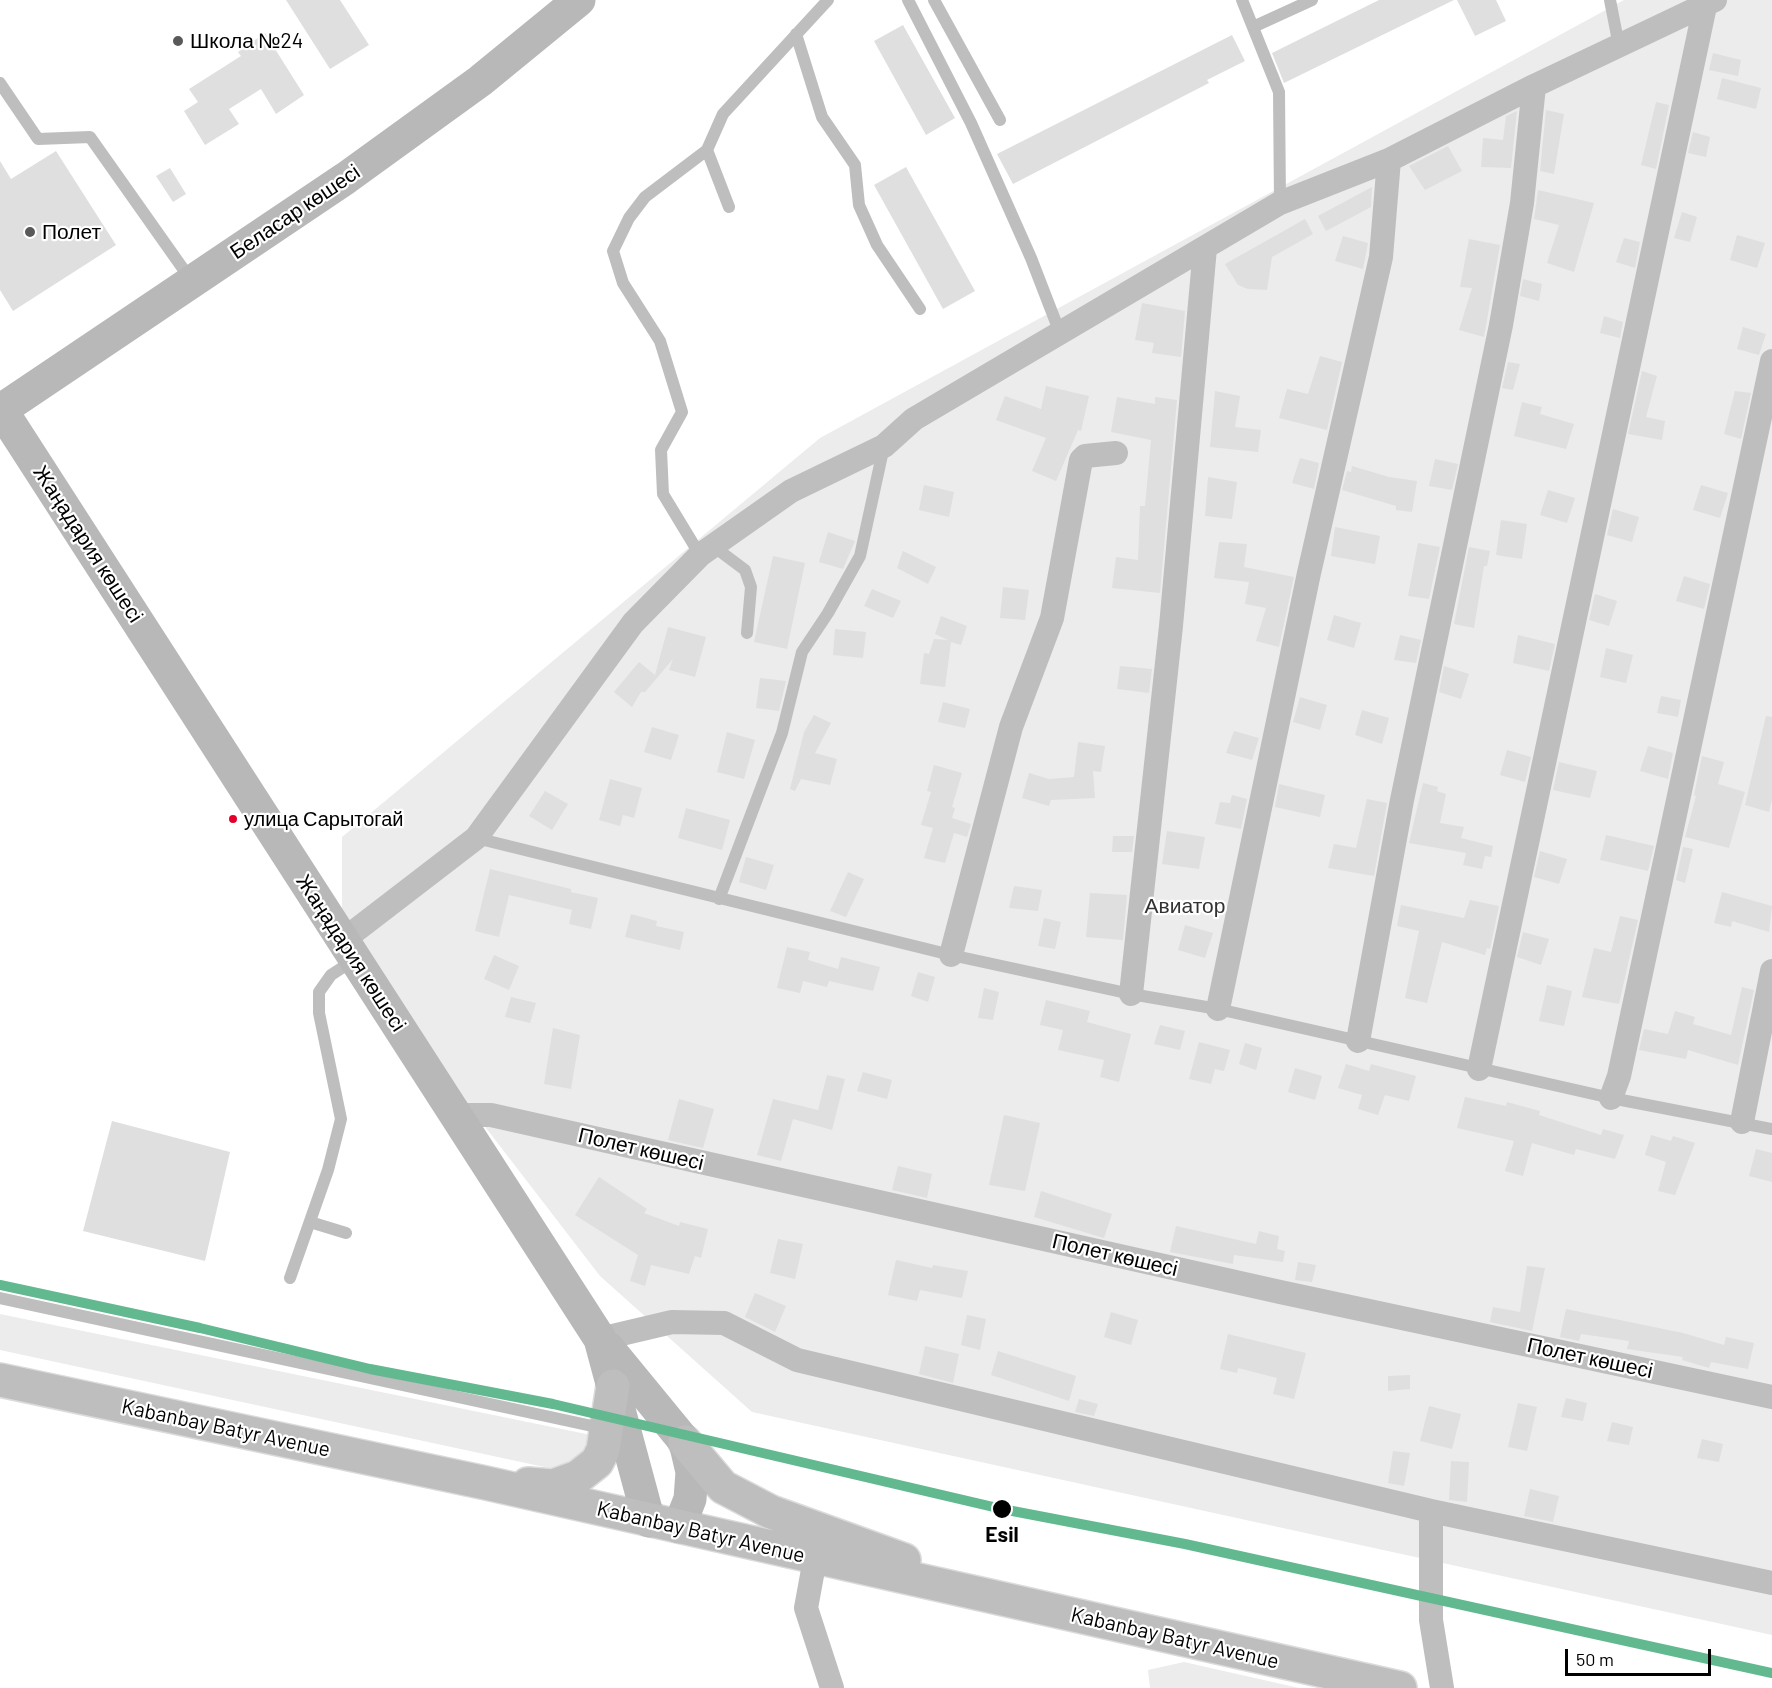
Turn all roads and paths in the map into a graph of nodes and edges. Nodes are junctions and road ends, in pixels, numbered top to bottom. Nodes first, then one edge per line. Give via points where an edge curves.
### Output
1 (579, 0) edge
2 (828, 0) edge
3 (908, 0) edge
4 (934, 0) edge
5 (1242, 0) edge
6 (1311, 0) edge
7 (1610, 0) edge
8 (1710, 3) edge
9 (1253, 27) junction
10 (796, 34) junction
11 (1619, 46) junction
12 (0, 83) edge
13 (1534, 86) junction
14 (1000, 120) dead end
15 (708, 150) junction
16 (1389, 160) junction
17 (1280, 203) junction
18 (729, 207) dead end
19 (1205, 248) junction
20 (192, 281) junction
21 (921, 309) dead end
22 (1060, 333) junction
23 (1772, 361) edge
24 (0, 409) edge
25 (884, 446) junction
26 (1116, 453) dead end
27 (707, 551) junction
28 (747, 633) dead end
29 (476, 838) junction
30 (719, 898) junction
31 (349, 950) junction
32 (951, 955) junction
33 (1772, 971) edge
34 (1131, 993) junction
35 (1218, 1009) junction
36 (1358, 1041) junction
37 (1479, 1069) junction
38 (1611, 1098) junction
39 (458, 1115) junction
40 (1742, 1122) junction
41 (1772, 1129) edge
42 (310, 1222) junction
43 (346, 1233) dead end
44 (290, 1278) dead end
45 (0, 1298) edge
46 (600, 1339) junction
47 (0, 1380) edge
48 (613, 1386) junction
49 (1772, 1397) edge
50 (606, 1429) junction
51 (685, 1442) junction
52 (486, 1483) junction
53 (1431, 1511) junction
54 (664, 1524) junction
55 (815, 1559) junction
56 (1772, 1583) edge
57 (1054, 1611) junction
58 (832, 1688) edge
59 (1400, 1688) edge
60 (1442, 1688) edge

1 - 20 street, Беласар көшесі via 480,81 346,178
2 - 10 lane
3 - 22 lane via 971,123
4 - 14 lane
5 - 9 lane
6 - 9 lane
7 - 11 lane
8 - 11 street
8 - 37 street
9 - 17 lane via 1279,92
10 - 15 lane via 723,114
10 - 21 lane via 822,117 855,165 859,205 877,245
11 - 13 street
12 - 20 lane via 38,139 90,137
13 - 16 street
13 - 36 street via 1522,203 1501,325 1402,800
15 - 18 lane
15 - 27 lane via 645,197 629,218 613,251 623,284 660,340 682,412 661,450 663,494
16 - 17 street
16 - 35 street via 1381,257 1309,573
17 - 19 street
19 - 22 street
19 - 34 street via 1171,626
20 - 24 street, Беласар көшесі
22 - 25 street via 914,419
23 - 38 street via 1619,1077
24 - 31 street, Жаңадария көшесі
25 - 27 street via 791,491
25 - 30 lane via 860,556 802,651 782,733
26 - 32 street via 1085,456 1081,460 1052,618 1011,727
27 - 28 lane via 745,570 751,587
27 - 29 street via 633,623
29 - 30 lane
29 - 31 street
30 - 32 lane
31 - 39 street, Жаңадария көшесі
31 - 42 lane via 319,992 319,1013 341,1119
32 - 34 lane
33 - 40 street
34 - 35 lane
35 - 36 lane
36 - 37 lane
37 - 38 lane
38 - 40 lane
39 - 46 street, Жаңадария көшесі
39 - 49 street, Полет көшесі via 491,1115 1281,1292
40 - 41 lane
42 - 43 lane
42 - 44 lane
45 - 50 lane
46 - 48 street, Жаңадария көшесі
46 - 51 street
46 - 53 street via 672,1322 724,1323 797,1360
47 - 52 main road, Kabanbay Batyr Avenue
48 - 50 main road
48 - 54 street, Жаңадария көшесі
50 - 52 main road via 597,1462 578,1477 553,1486
51 - 54 street via 692,1472 690,1499
51 - 57 main road via 723,1487 771,1512
52 - 54 main road, Kabanbay Batyr Avenue
53 - 56 street
53 - 60 street via 1431,1620
54 - 55 main road, Kabanbay Batyr Avenue
55 - 57 main road, Kabanbay Batyr Avenue
55 - 58 street via 806,1608
57 - 59 main road, Kabanbay Batyr Avenue

